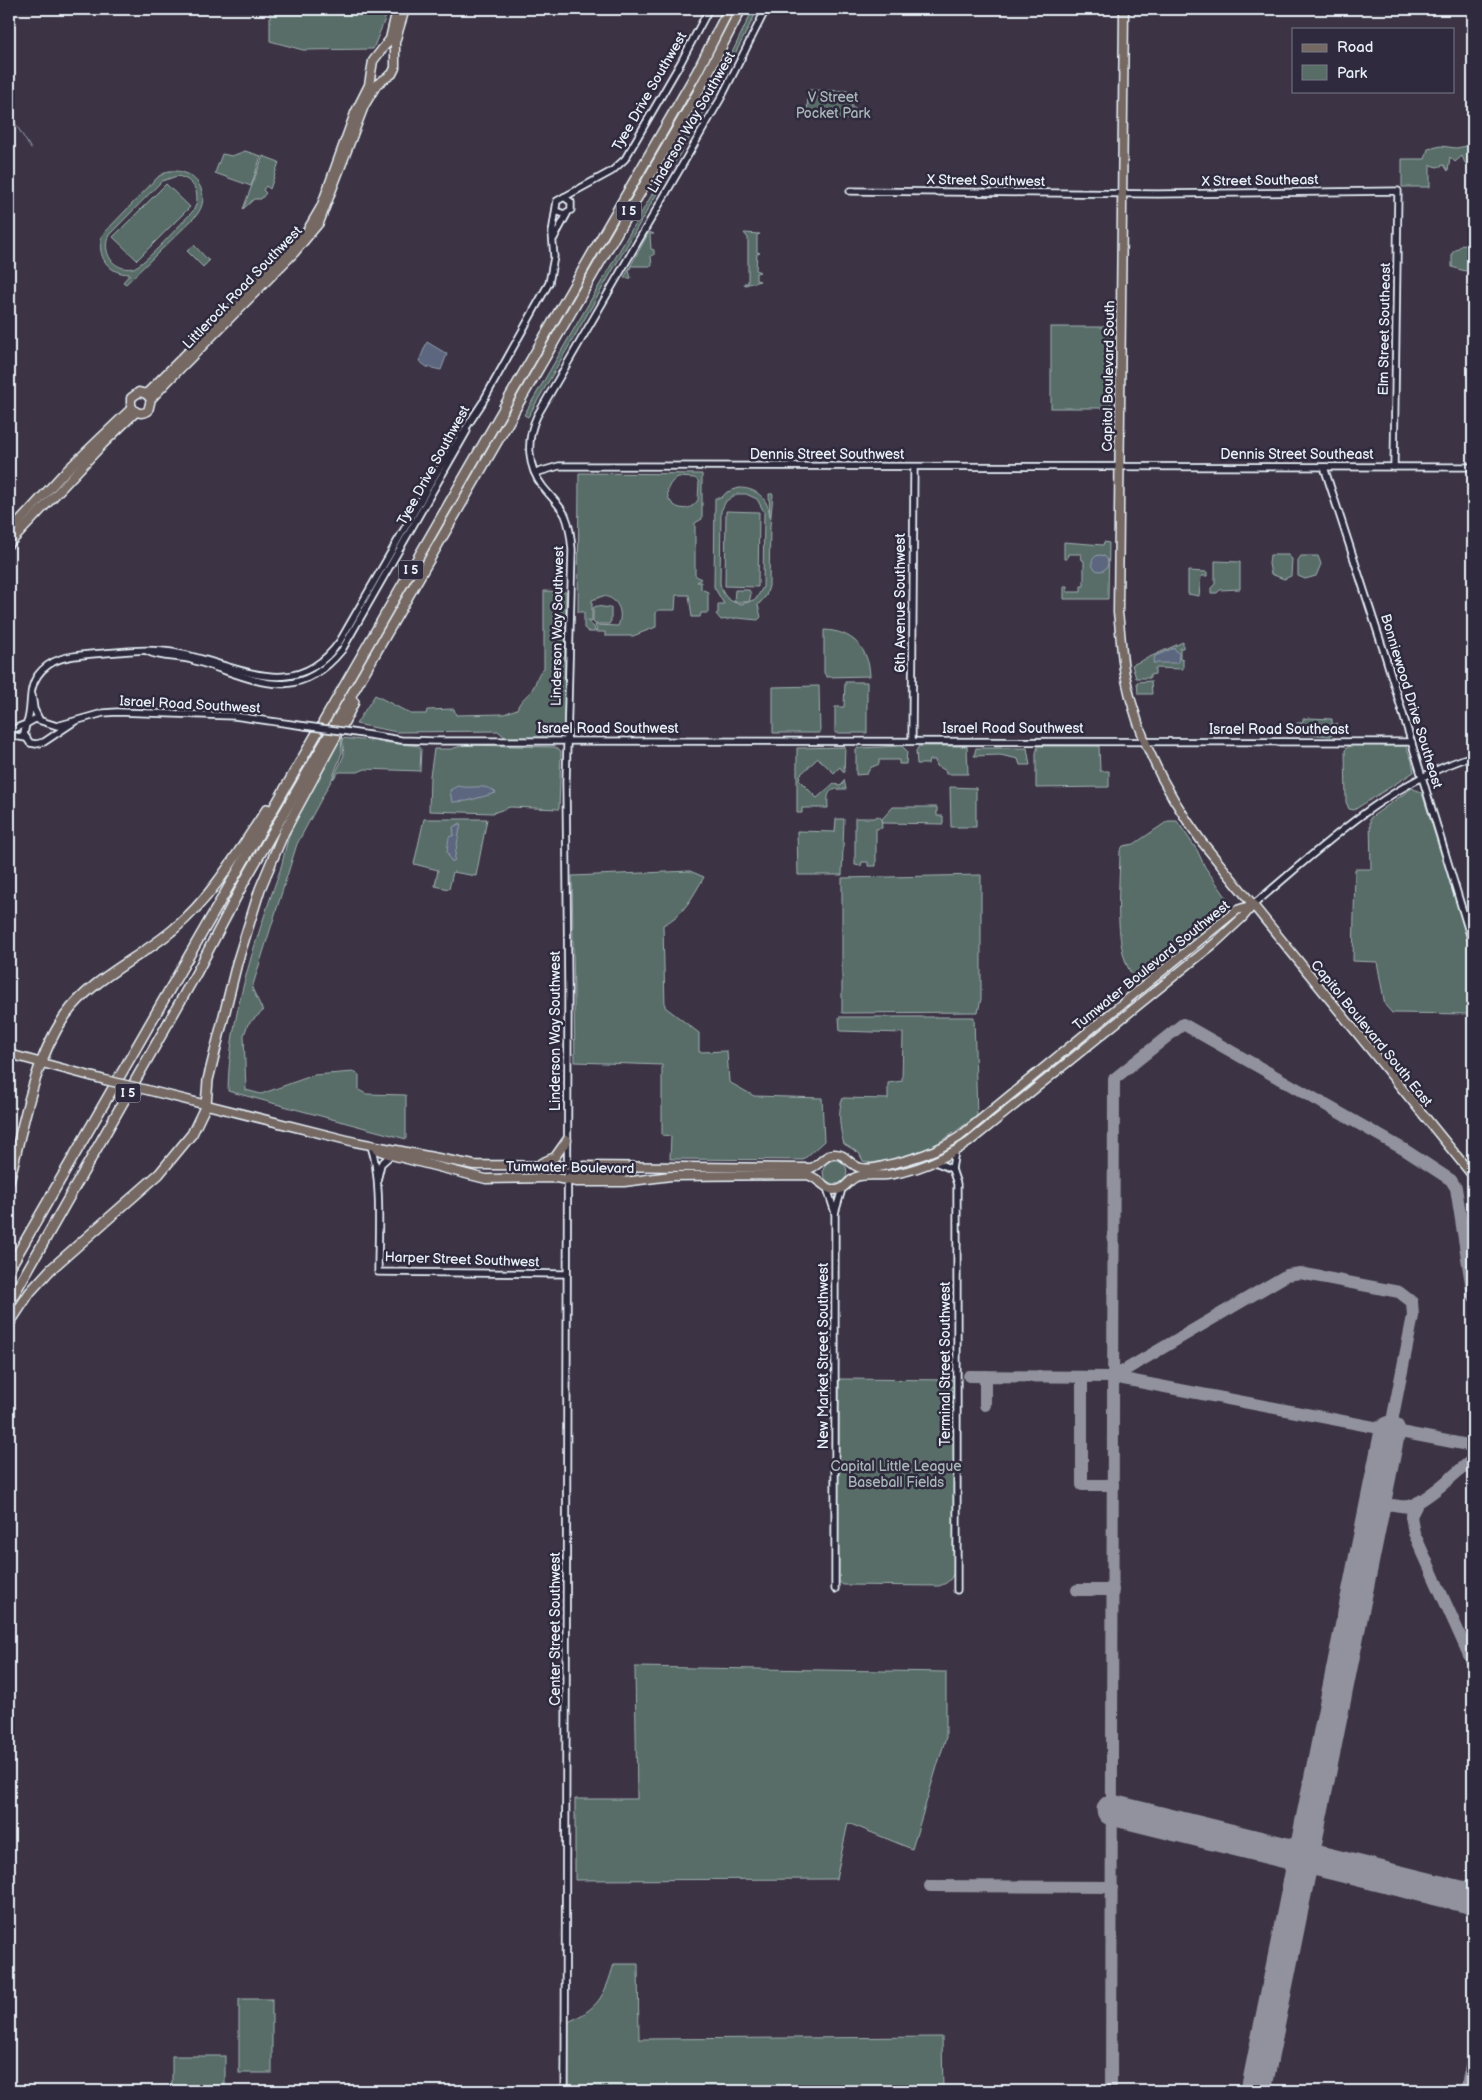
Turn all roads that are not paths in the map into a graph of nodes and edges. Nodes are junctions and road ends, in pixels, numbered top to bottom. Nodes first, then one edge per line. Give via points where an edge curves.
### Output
1 (397, 9) edge
2 (406, 9) edge
3 (709, 9) edge
4 (729, 9) edge
5 (741, 9) edge
6 (766, 9) edge
7 (1124, 9) edge
8 (377, 56) junction
9 (395, 60) junction
10 (372, 64) junction
11 (388, 76) junction
12 (850, 191) dead end
13 (1398, 191) joint
14 (576, 192) junction
15 (1122, 194) junction
16 (564, 197) junction
17 (572, 204) junction
18 (556, 211) junction
19 (567, 214) junction
20 (554, 238) junction
21 (149, 397) junction
22 (485, 398) dead end
23 (134, 410) junction
24 (1120, 466) junction
25 (914, 467) junction
26 (1324, 467) junction
27 (1394, 467) junction
28 (1473, 467) edge
29 (535, 473) junction
30 (9, 533) edge
31 (9, 544) edge
32 (147, 651) junction
33 (31, 692) junction
34 (39, 719) junction
35 (74, 722) junction
36 (27, 723) junction
37 (46, 723) junction
38 (323, 723) dead end
39 (338, 725) dead end
40 (9, 733) edge
41 (317, 733) dead end
42 (28, 740) junction
43 (568, 740) junction
44 (912, 740) junction
45 (1145, 740) junction
46 (45, 741) junction
47 (312, 742) junction
48 (1412, 742) junction
49 (34, 751) dead end
50 (43, 751) dead end
51 (1473, 756) edge
52 (1422, 775) junction
53 (1252, 905) junction
54 (1473, 945) edge
55 (9, 1054) edge
56 (40, 1063) junction
57 (206, 1105) junction
58 (567, 1140) junction
59 (355, 1142) junction
60 (371, 1146) junction
61 (955, 1151) junction
62 (391, 1155) junction
63 (820, 1162) junction
64 (851, 1162) junction
65 (935, 1162) junction
66 (538, 1166) junction
67 (567, 1166) junction
68 (638, 1167) junction
69 (952, 1169) junction
70 (1473, 1176) edge
71 (567, 1179) junction
72 (819, 1180) junction
73 (9, 1181) edge
74 (850, 1182) junction
75 (376, 1187) junction
76 (827, 1188) junction
77 (842, 1189) junction
78 (835, 1212) junction
79 (9, 1269) edge
80 (567, 1274) junction
81 (9, 1303) edge
82 (9, 1324) edge
83 (835, 1589) dead end
84 (957, 1590) dead end
85 (565, 2091) edge

1 - 8 main road, Littlerock Road Southwest via 390,39
2 - 9 main road, Littlerock Road Southwest via 395,42
3 - 14 street, Tyee Drive Southwest via 624,159 612,171
4 - 38 highway, I 5
5 - 39 highway, I 5 via 697,94
6 - 29 street, Linderson Way Southwest via 721,98 537,416 530,442 530,458
7 - 15 main road, Capitol Boulevard South
8 - 9 main road via 387,54
8 - 10 main road, Littlerock Road Southwest
9 - 11 main road, Littlerock Road Southwest via 396,68
10 - 11 main road via 377,74
10 - 21 main road, Littlerock Road Southwest via 368,85 312,224
11 - 21 main road, Littlerock Road Southwest via 377,84 364,106 327,208 314,230
12 - 15 street, X Street Southwest
13 - 15 street, X Street Southeast
13 - 27 street, Elm Street Southeast
14 - 16 street, Tyee Drive Southwest
14 - 17 street, Tyee Drive Southwest
15 - 24 main road, Capitol Boulevard South
16 - 17 street
16 - 18 street, Tyee Drive Southwest via 555,203
17 - 19 street, Tyee Drive Southwest
18 - 19 street
18 - 20 street, Tyee Drive Southwest via 552,229
19 - 20 street, Tyee Drive Southwest
20 - 22 street, Tyee Drive Southwest via 553,268 546,291
21 - 23 main road, Littlerock Road Southwest via 148,411 140,414
21 - 23 main road, Littlerock Road Southwest via 139,392 133,396 130,402
23 - 30 main road, Littlerock Road Southwest via 62,475
23 - 31 main road, Littlerock Road Southwest
24 - 25 street, Dennis Street Southwest
24 - 26 street, Dennis Street Southeast
24 - 45 main road, Capitol Boulevard South via 1120,642 1126,677
25 - 29 street, Dennis Street Southwest via 565,466
25 - 44 street, 6th Avenue Southwest
26 - 27 street, Dennis Street Southeast
26 - 48 street, Bonniewood Drive Southeast
27 - 28 street, Dennis Street Southeast
29 - 43 street, Linderson Way Southwest via 564,514 571,539
32 - 32 street, Tyee Drive Southwest via 191,660 268,684 294,683 325,667 342,650 483,402 437,472 340,641 324,660 298,674 268,677 190,655
32 - 33 street, Tyee Drive Southwest via 57,659 39,673
33 - 34 street
33 - 36 street, Tyee Drive Southwest
34 - 36 street
34 - 37 street
35 - 37 street, Israel Road Southwest via 57,726
35 - 43 street, Israel Road Southwest, bridge via 103,713 126,712 234,716 401,740
35 - 46 street, Israel Road Southwest
36 - 40 street
36 - 42 street via 24,730
37 - 46 street via 49,731
40 - 42 street
41 - 47 highway, I 5
42 - 46 street via 36,744
42 - 49 street
43 - 44 street, Israel Road Southwest
43 - 58 street, Linderson Way Southwest
44 - 45 street, Israel Road Southwest
45 - 48 street, Israel Road Southeast
45 - 53 main road, Capitol Boulevard South via 1179,810
46 - 50 street
47 - 56 highway via 232,862 204,898 170,932 76,1002 61,1022
47 - 79 highway, I 5
48 - 52 street, Bonniewood Drive Southeast
51 - 52 street
52 - 53 street via 1334,838
52 - 54 street, Bonniewood Drive Southeast
53 - 61 main road, Tumwater Boulevard Southwest via 1244,917 1215,943
53 - 64 main road, Tumwater Boulevard Southwest via 1237,910 959,1137 936,1152 878,1167 861,1168
53 - 70 main road, Capitol Boulevard South East
55 - 56 main road, Tumwater Boulevard
56 - 57 main road, Tumwater Boulevard, bridge
56 - 73 highway
57 - 59 main road, Tumwater Boulevard
57 - 81 highway, I 5 via 208,1080 255,904 284,832 332,735 244,882 197,972
57 - 82 highway via 192,1134 168,1165 50,1269
58 - 66 main road via 556,1157
58 - 67 street, Linderson Way Southwest
59 - 60 main road, Tumwater Boulevard
59 - 66 main road, Tumwater Boulevard via 474,1165
60 - 62 main road, Tumwater Boulevard
60 - 75 street, Harper Street Southwest
61 - 65 main road, Tumwater Boulevard Southwest
61 - 69 street, Terminal Street Southwest
62 - 71 main road, Tumwater Boulevard via 486,1178
62 - 75 street, Harper Street Southwest via 381,1164
63 - 64 main road via 836,1154
63 - 68 main road, Tumwater Boulevard via 811,1168
63 - 72 main road
64 - 74 main road
65 - 69 street
65 - 74 main road, Tumwater Boulevard Southwest via 909,1171 858,1177
66 - 67 main road, Tumwater Boulevard
67 - 68 main road, Tumwater Boulevard
67 - 71 street, Center Street Southwest
68 - 71 main road via 623,1174 574,1175
69 - 84 street, Terminal Street Southwest via 957,1184
71 - 72 main road, Tumwater Boulevard via 624,1182 671,1176 807,1175
71 - 80 street, Center Street Southwest
72 - 76 main road
74 - 77 main road
75 - 80 street, Harper Street Southwest via 378,1272
76 - 77 main road
76 - 78 street, New Market Street Southwest
77 - 78 street, New Market Street Southwest
78 - 83 street, New Market Street Southwest
80 - 85 street, Center Street Southwest

